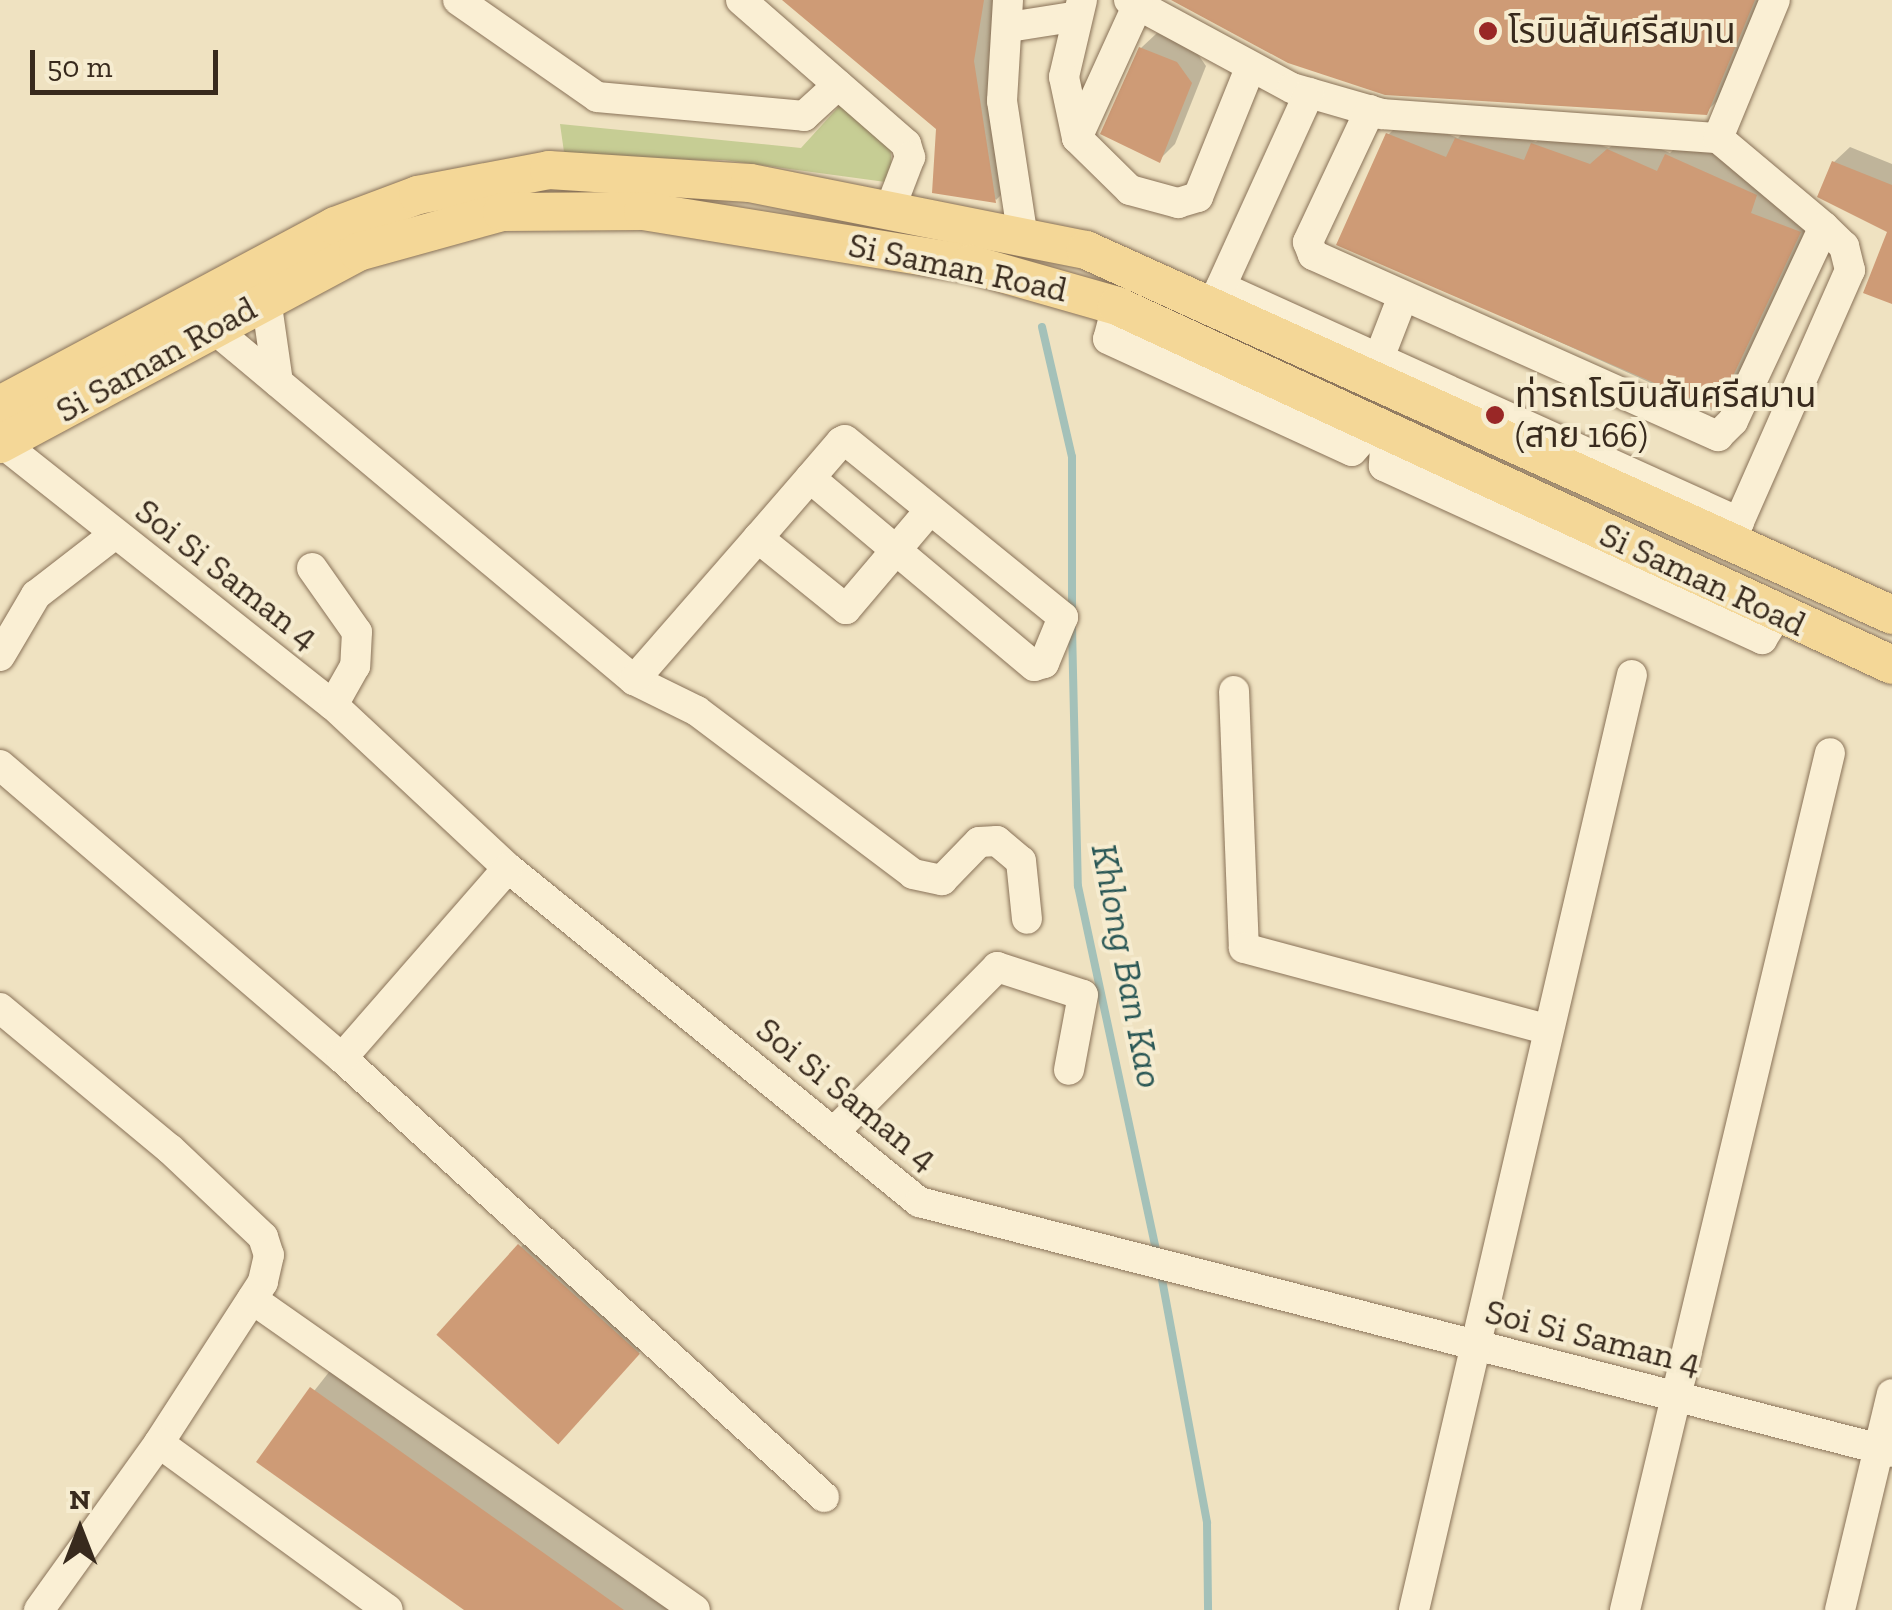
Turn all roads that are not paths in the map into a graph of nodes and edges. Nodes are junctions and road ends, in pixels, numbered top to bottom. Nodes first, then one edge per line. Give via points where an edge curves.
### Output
1 (458, 0) edge
2 (741, 0) edge
3 (1775, 0) edge
4 (1133, 2) edge
5 (1077, 9) edge
6 (1008, 13) edge
7 (1250, 68) junction
8 (838, 86) junction
9 (1310, 93) junction
10 (1370, 110) junction
11 (1077, 138) junction
12 (1718, 138) junction
13 (892, 204) junction
14 (1824, 227) junction
15 (1022, 232) junction
16 (1217, 296) junction
17 (1403, 296) junction
18 (266, 298) junction
19 (213, 328) junction
20 (1379, 358) junction
21 (278, 382) junction
22 (0, 405) edge
23 (1, 443) edge
24 (810, 478) junction
25 (930, 510) junction
26 (1734, 531) junction
27 (115, 534) junction
28 (758, 538) junction
29 (898, 551) junction
30 (312, 568) dead end
31 (1892, 616) edge
32 (0, 656) edge
33 (1892, 665) edge
34 (1632, 675) dead end
35 (634, 680) junction
36 (1234, 691) dead end
37 (333, 704) junction
38 (1830, 753) dead end
39 (0, 765) edge
40 (508, 868) junction
41 (1027, 919) dead end
42 (0, 1008) edge
43 (1546, 1029) junction
44 (342, 1058) junction
45 (1068, 1070) dead end
46 (834, 1132) junction
47 (252, 1299) junction
48 (1474, 1347) junction
49 (1892, 1394) edge
50 (1678, 1396) junction
51 (160, 1442) junction
52 (1885, 1450) edge
53 (824, 1497) dead end
54 (39, 1610) edge
55 (388, 1610) edge
56 (695, 1610) edge
57 (1414, 1610) edge
58 (1625, 1610) edge
59 (1840, 1610) edge

1 - 8 street via 597,97 804,116
2 - 8 street
3 - 12 street
4 - 7 street
4 - 11 street
5 - 6 street
5 - 11 street via 1064,77
6 - 15 street via 1002,101
7 - 9 street
7 - 11 street via 1190,202 1130,190
8 - 13 street via 910,150
9 - 10 street
9 - 16 street
10 - 12 street
10 - 17 street via 1308,248
12 - 14 street
13 - 15 main road, Si Saman Road
13 - 22 main road, Si Saman Road via 618,168 468,183 335,226
14 - 17 street via 1722,436
14 - 26 street via 1844,246 1850,270
15 - 16 main road, Si Saman Road
16 - 20 street
16 - 26 main road, Si Saman Road
17 - 20 street
18 - 19 main road, Si Saman Road
18 - 21 street
18 - 33 main road, Si Saman Road via 428,228 570,208 741,224 951,260 1117,306
19 - 21 street
19 - 23 main road, Si Saman Road
20 - 26 street
21 - 35 street
23 - 27 street, Soi Si Saman 4
24 - 25 street via 845,440
24 - 28 street
24 - 29 street
25 - 29 street
25 - 29 street via 1063,617 1044,663 1034,666
26 - 31 main road, Si Saman Road
27 - 32 street via 36,595
27 - 37 street, Soi Si Saman 4
28 - 29 street via 846,609
28 - 35 street
30 - 37 street via 358,632 356,666
34 - 43 street
35 - 41 street via 697,711 926,880 942,880 980,842 997,841 1021,862
36 - 43 street via 1244,948
37 - 40 street, Soi Si Saman 4
38 - 50 street
39 - 44 street
40 - 44 street
40 - 46 street, Soi Si Saman 4
42 - 47 street via 263,1237 269,1255
43 - 48 street
44 - 53 street
45 - 46 street via 1083,995 997,967
46 - 48 street, Soi Si Saman 4 via 919,1202
47 - 51 street
47 - 56 street
48 - 50 street, Soi Si Saman 4
48 - 57 street
49 - 52 street
50 - 52 street, Soi Si Saman 4
50 - 58 street
51 - 54 street
51 - 55 street
52 - 59 street

